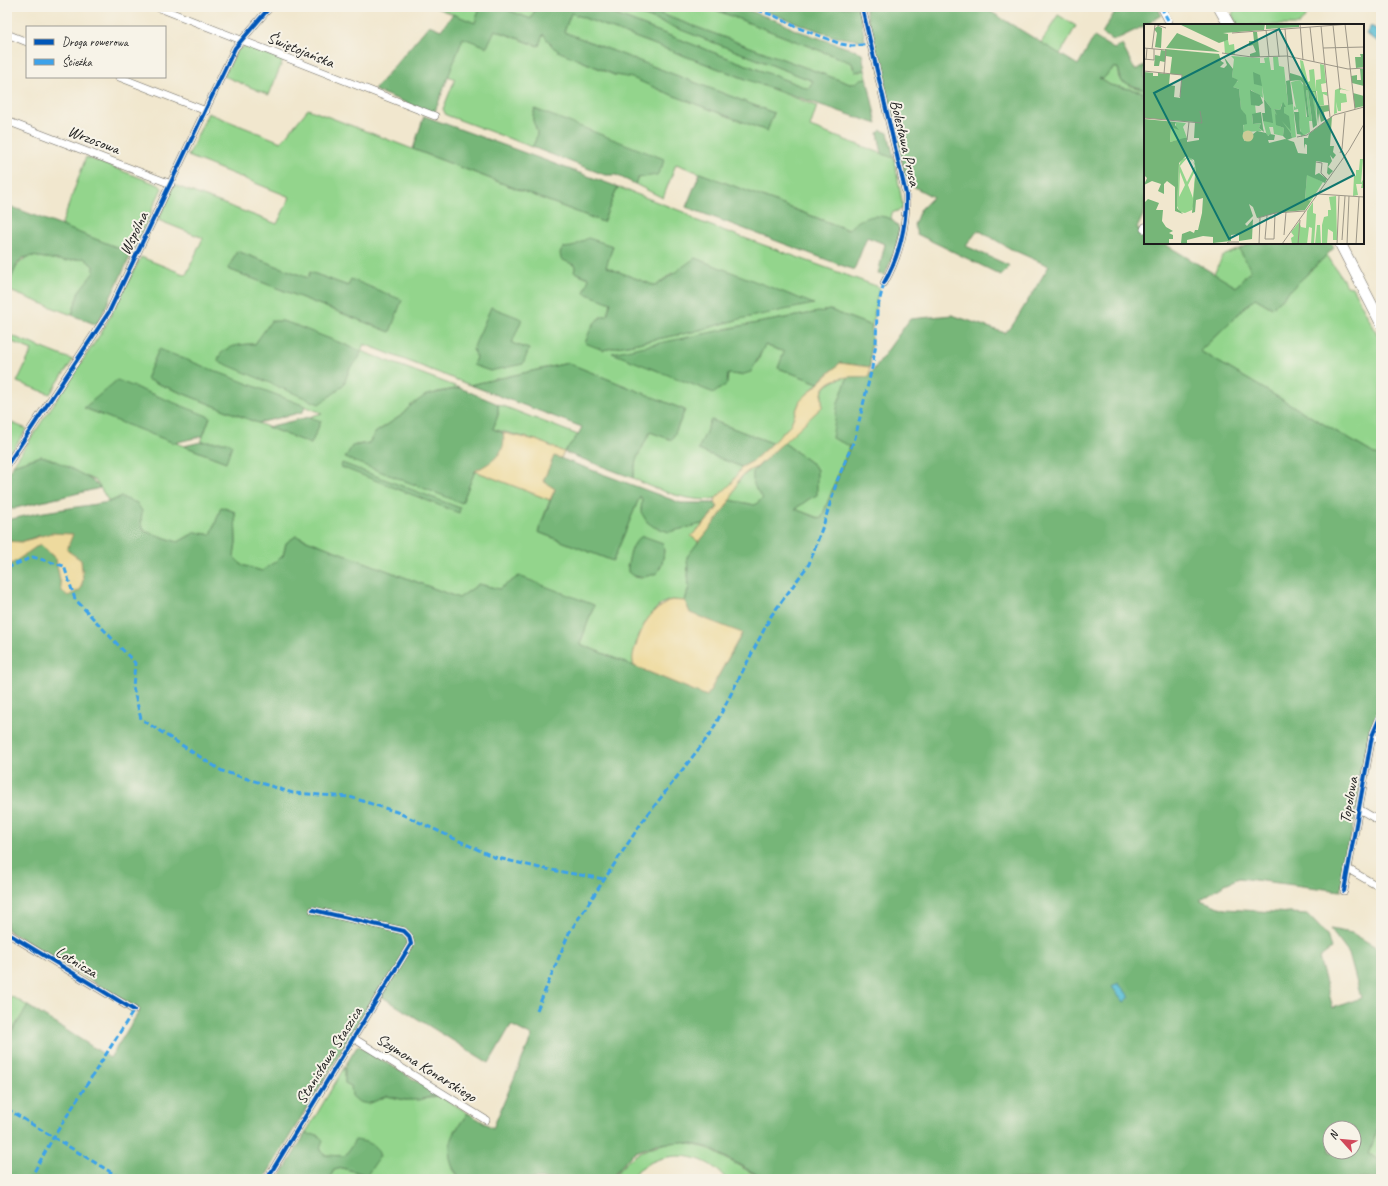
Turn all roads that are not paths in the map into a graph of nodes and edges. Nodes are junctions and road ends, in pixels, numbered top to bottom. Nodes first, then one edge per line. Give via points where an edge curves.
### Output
1 (156, 7) edge
2 (270, 7) edge
3 (862, 7) edge
4 (1161, 7) edge
5 (1219, 7) edge
6 (1168, 20) dead end
7 (1228, 24) edge
8 (7, 34) edge
9 (240, 40) junction
10 (26, 42) edge
11 (122, 78) edge
12 (206, 111) junction
13 (435, 116) dead end
14 (7, 121) edge
15 (170, 184) junction
16 (1341, 244) edge
17 (884, 283) dead end
18 (1381, 323) edge
19 (7, 465) edge
20 (1381, 715) edge
21 (1372, 736) junction
22 (1381, 741) edge
23 (1359, 809) junction
24 (1381, 822) edge
25 (1348, 869) junction
26 (1381, 888) edge
27 (1344, 891) dead end
28 (313, 910) dead end
29 (7, 932) edge
30 (134, 1010) dead end
31 (353, 1038) junction
32 (486, 1120) dead end
33 (267, 1179) edge

1 - 9 street, Świętojańska
2 - 9 street, Wspólna
3 - 17 street, Bolesława Prusa via 906,194 898,252
4 - 6 street
5 - 7 main road
8 - 10 street
9 - 12 street, Wspólna
9 - 13 street, Świętojańska
11 - 12 street
12 - 15 street, Wspólna
14 - 15 street, Wrzosowa
15 - 19 street, Wspólna via 109,312
16 - 18 main road
20 - 21 street, Topolowa
21 - 22 street
21 - 23 street, Topolowa
23 - 24 street
23 - 25 street, Topolowa
25 - 26 street
25 - 27 street, Topolowa
28 - 31 street, Stanisława Staszica via 404,931 409,936 410,944
29 - 30 street, Lotnicza
31 - 32 street, Szymona Konarskiego
31 - 33 street, Stanisława Staszica

